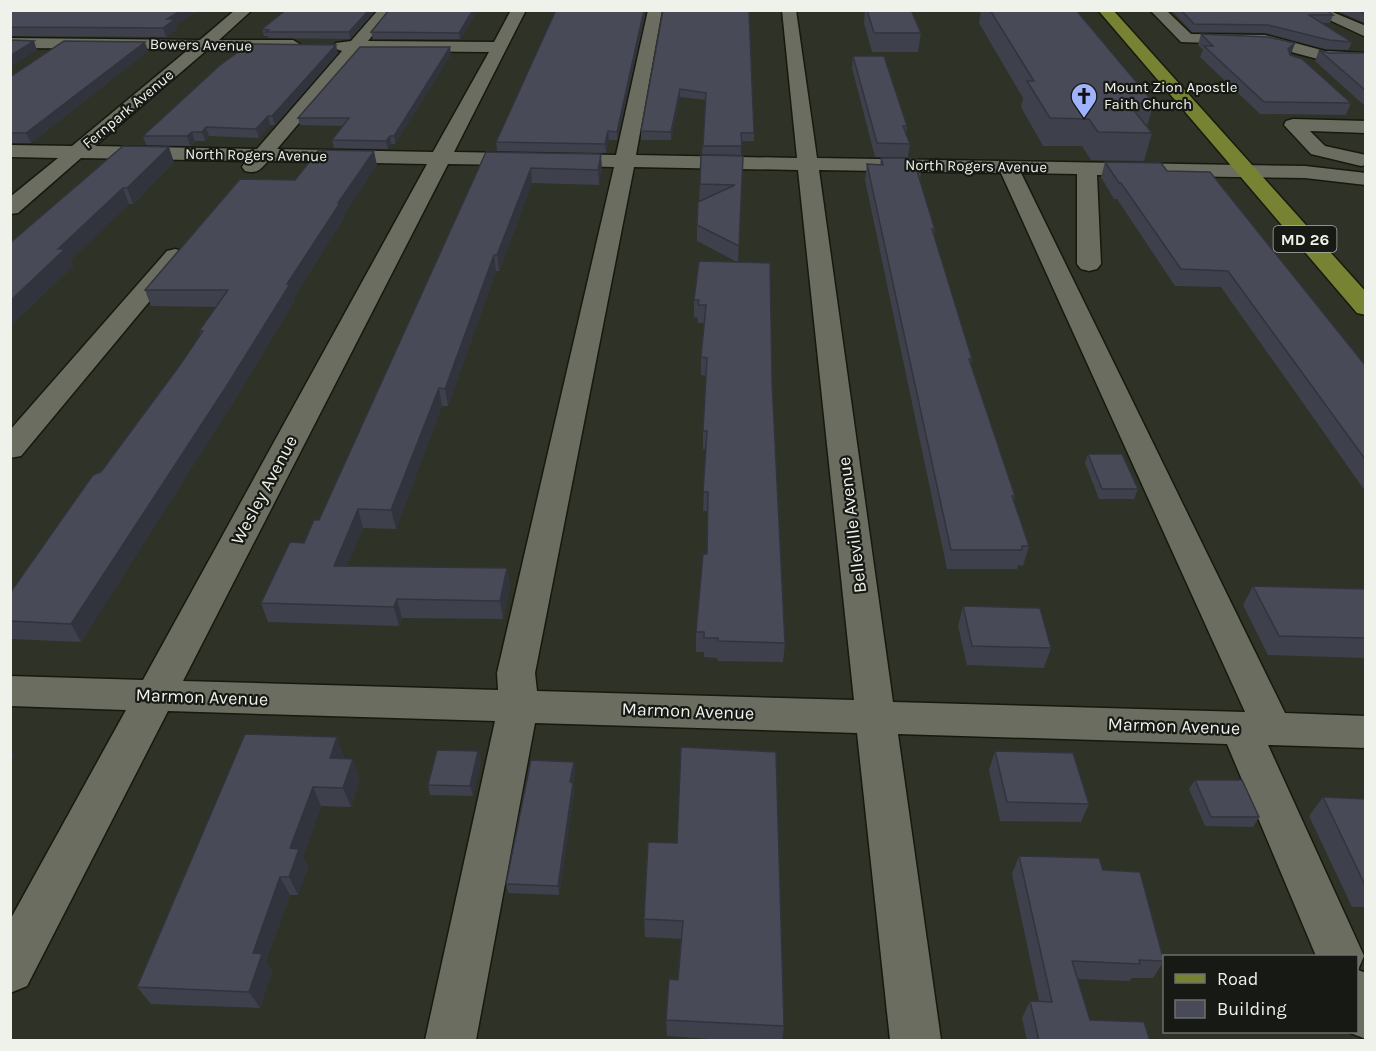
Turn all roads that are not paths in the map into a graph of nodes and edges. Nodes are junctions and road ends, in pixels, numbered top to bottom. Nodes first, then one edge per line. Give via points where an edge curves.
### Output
1 (245, 10) edge
2 (386, 10) edge
3 (519, 10) edge
4 (655, 10) edge
5 (789, 10) edge
6 (1105, 10) edge
7 (1158, 10) edge
8 (1330, 15) edge
9 (1365, 32) edge
10 (10, 43) edge
11 (64, 43) junction
12 (204, 45) junction
13 (355, 46) junction
14 (499, 47) junction
15 (1365, 58) edge
16 (37, 61) edge
17 (1294, 61) edge
18 (1313, 71) edge
19 (1335, 127) junction
20 (1365, 127) edge
21 (1223, 146) junction
22 (10, 151) edge
23 (77, 152) junction
24 (262, 155) junction
25 (1365, 155) edge
26 (441, 158) junction
27 (625, 161) junction
28 (808, 164) junction
29 (1008, 166) junction
30 (1088, 168) junction
31 (1245, 171) junction
32 (1362, 172) edge
33 (239, 182) edge
34 (10, 208) edge
35 (186, 244) edge
36 (1089, 264) dead end
37 (1365, 308) edge
38 (10, 449) edge
39 (10, 691) edge
40 (155, 696) junction
41 (518, 706) junction
42 (876, 717) junction
43 (1256, 728) junction
44 (1365, 732) edge
45 (1339, 955) edge
46 (10, 969) edge
47 (1358, 998) edge
48 (1365, 1014) edge
49 (450, 1041) edge
50 (915, 1041) edge

1 - 12 street, Fernpark Avenue
2 - 13 street
3 - 14 street, Wesley Avenue
4 - 27 street
5 - 28 street, Belleville Avenue
6 - 21 main road, MD 26
7 - 15 street via 1187,39 1265,40 1325,56
8 - 9 street
10 - 11 street, Bowers Avenue
11 - 12 street, Bowers Avenue
11 - 16 street
12 - 13 street, Bowers Avenue
12 - 23 street, Fernpark Avenue
13 - 14 street, Bowers Avenue
13 - 24 street
14 - 26 street, Wesley Avenue
17 - 18 street
19 - 20 street
19 - 25 street
19 - 32 street via 1293,125 1318,150
21 - 31 main road, MD 26
21 - 32 street
22 - 23 street, North Rogers Avenue
23 - 24 street, North Rogers Avenue
23 - 34 street, Fernpark Avenue
24 - 26 street, North Rogers Avenue
24 - 33 street
26 - 27 street, North Rogers Avenue
26 - 40 street, Wesley Avenue
27 - 28 street, North Rogers Avenue
27 - 41 street via 516,673
28 - 29 street, North Rogers Avenue
28 - 42 street, Belleville Avenue
29 - 30 street, North Rogers Avenue
29 - 43 street
30 - 31 street, North Rogers Avenue
30 - 36 street
31 - 32 street, North Rogers Avenue
31 - 37 main road, MD 26
35 - 38 street
39 - 40 street, Marmon Avenue
40 - 41 street, Marmon Avenue
40 - 46 street, Wesley Avenue
41 - 42 street, Marmon Avenue
41 - 49 street
42 - 43 street, Marmon Avenue
42 - 50 street, Belleville Avenue
43 - 44 street, Marmon Avenue
43 - 45 street
47 - 48 street

